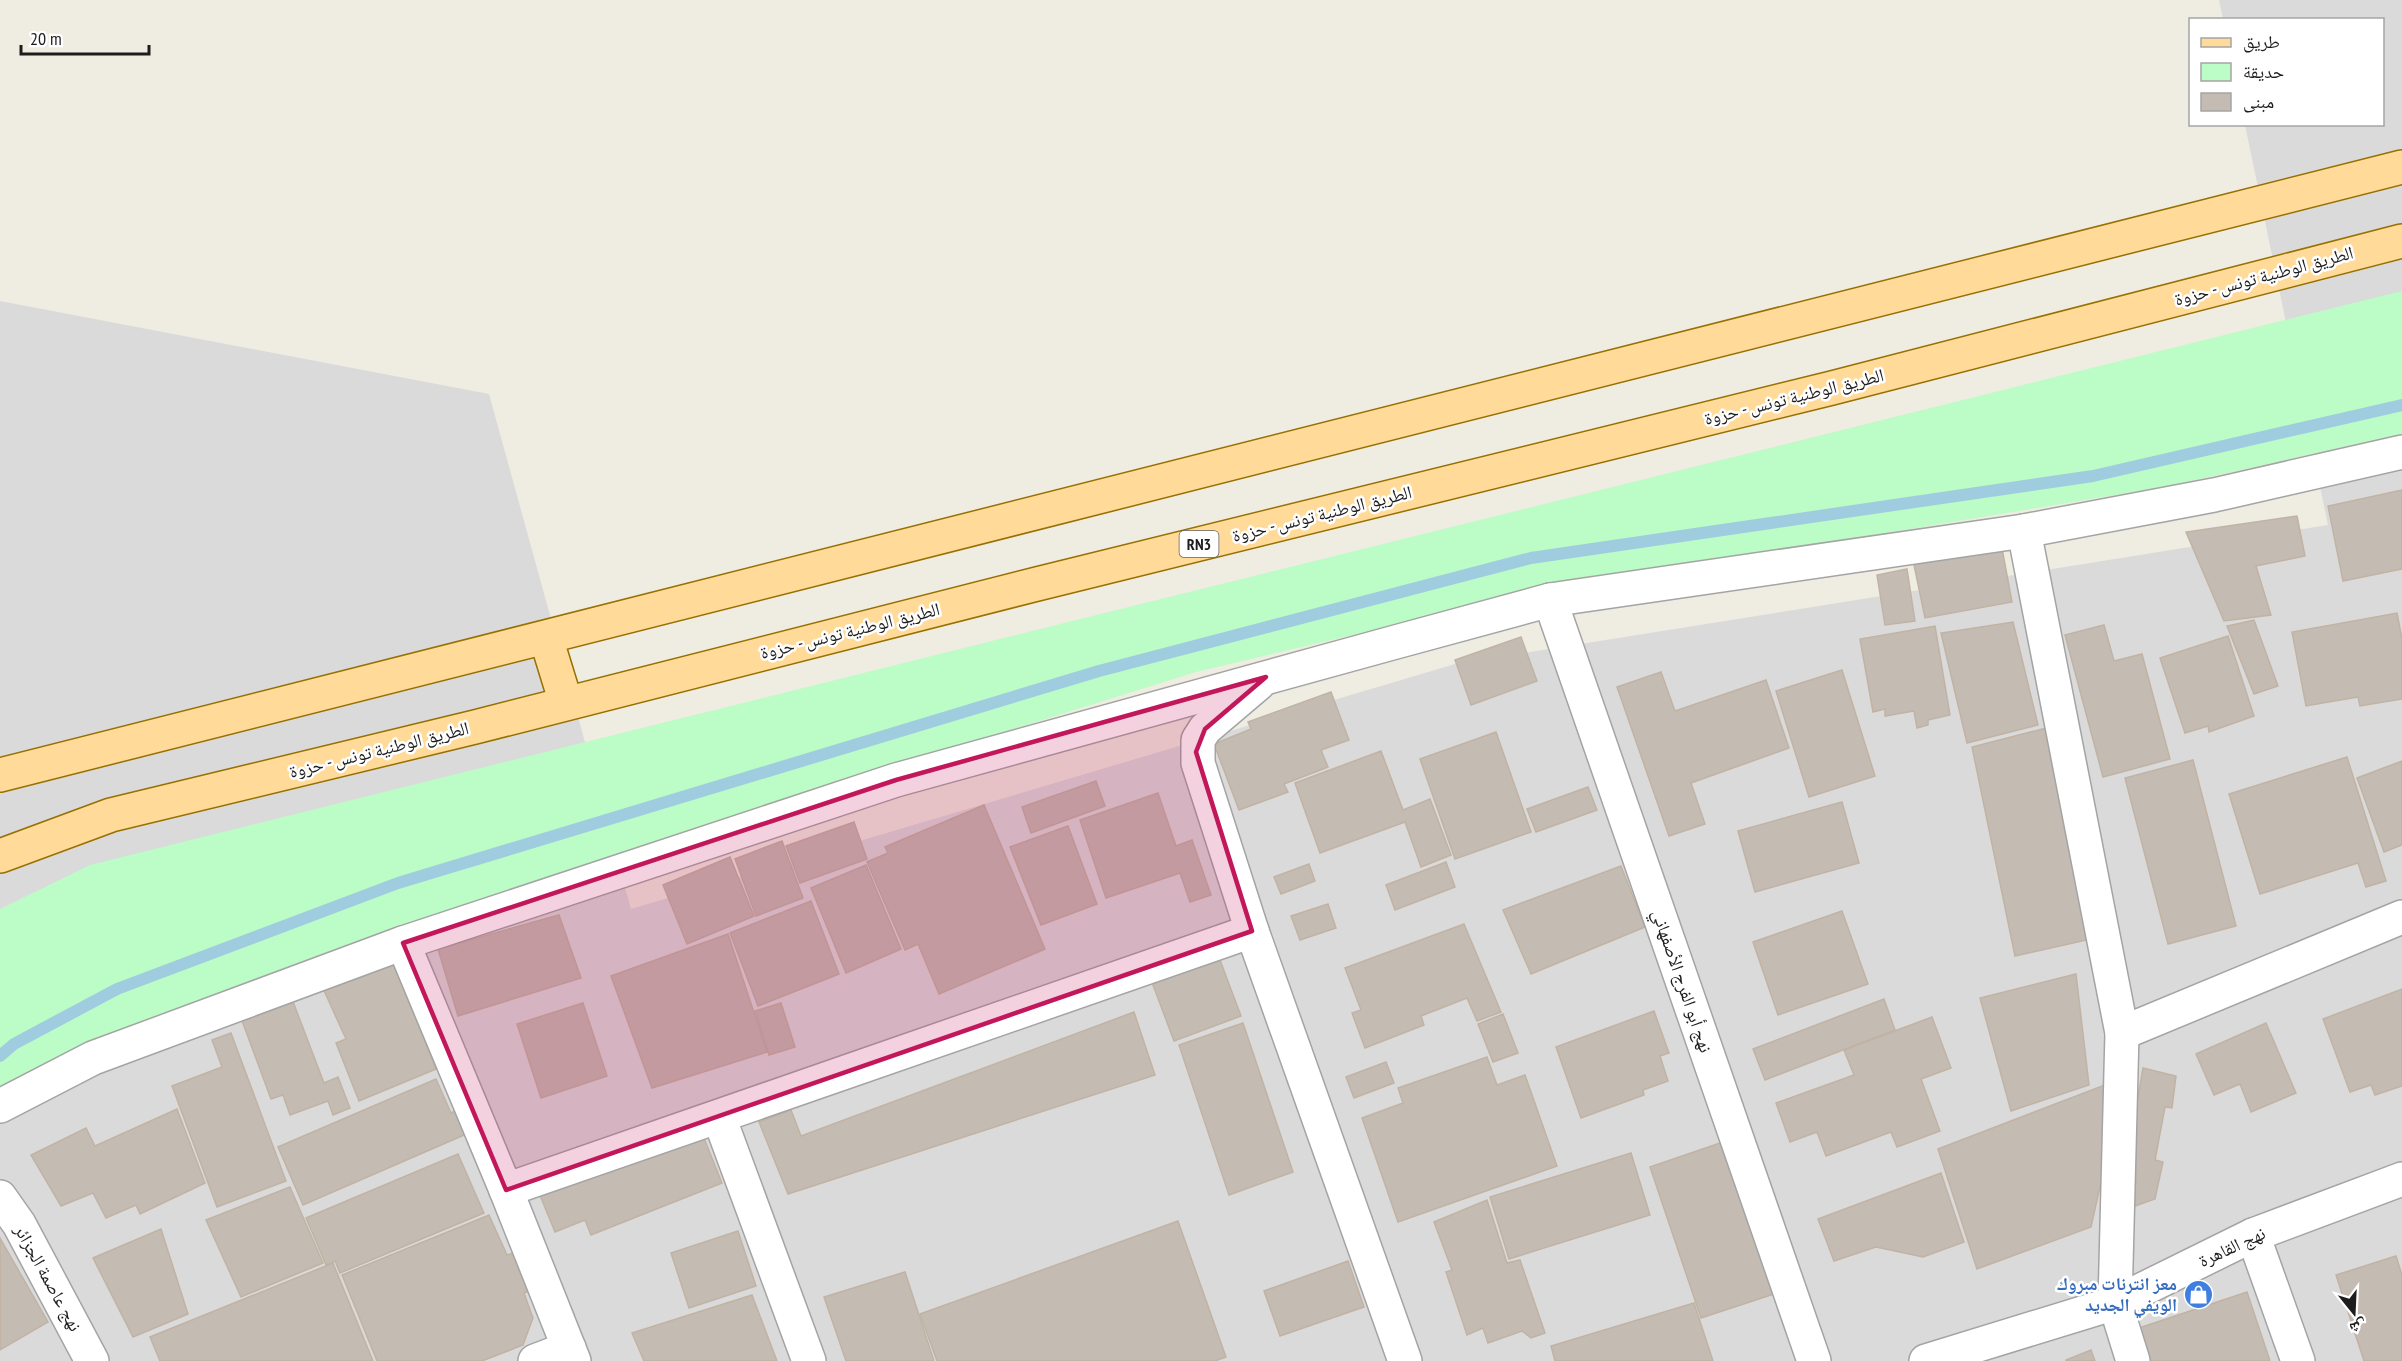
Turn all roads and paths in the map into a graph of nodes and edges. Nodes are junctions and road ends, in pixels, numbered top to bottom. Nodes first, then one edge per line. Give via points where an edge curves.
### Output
1 (2402, 167) edge
2 (2402, 241) edge
3 (2402, 452) edge
4 (2024, 531) junction
5 (1550, 600) junction
6 (546, 638) junction
7 (1266, 677) junction
8 (566, 703) junction
9 (0, 775) edge
10 (0, 856) edge
11 (2402, 917) edge
12 (1252, 931) junction
13 (403, 943) junction
14 (2122, 1033) junction
15 (0, 1106) edge
16 (719, 1117) junction
17 (2402, 1179) edge
18 (506, 1190) junction
19 (0, 1197) edge
20 (2253, 1235) junction
21 (2115, 1304) junction
22 (571, 1354) edge
23 (92, 1361) edge
24 (535, 1361) edge
25 (809, 1361) edge
26 (1405, 1361) edge
27 (1814, 1361) edge
28 (1926, 1361) edge
29 (2133, 1361) edge
30 (2298, 1361) edge

1 - 6 main road
2 - 8 main road, الطريق الوطنية تونس - حزوة / RN3 via 1832,388
3 - 4 street via 2214,495
4 - 5 street
4 - 14 street
5 - 7 street
5 - 27 street, نهج أبو الفرج الأصفهاني
6 - 8 main road
6 - 9 main road
7 - 12 street via 1205,729 1196,752
7 - 13 street via 896,780
8 - 10 main road, الطريق الوطنية تونس - حزوة / RN3 via 111,815
11 - 14 street
12 - 16 street
12 - 26 street
13 - 15 street via 93,1058
13 - 18 street
14 - 21 street
16 - 18 street
16 - 25 street
17 - 20 street, نهج القاهرة
18 - 22 street
19 - 23 street, نهج عاصمة الجزائر via 19,1224
20 - 21 street, نهج القاهرة
20 - 30 street
21 - 28 street, نهج القاهرة
21 - 29 street
22 - 24 street

